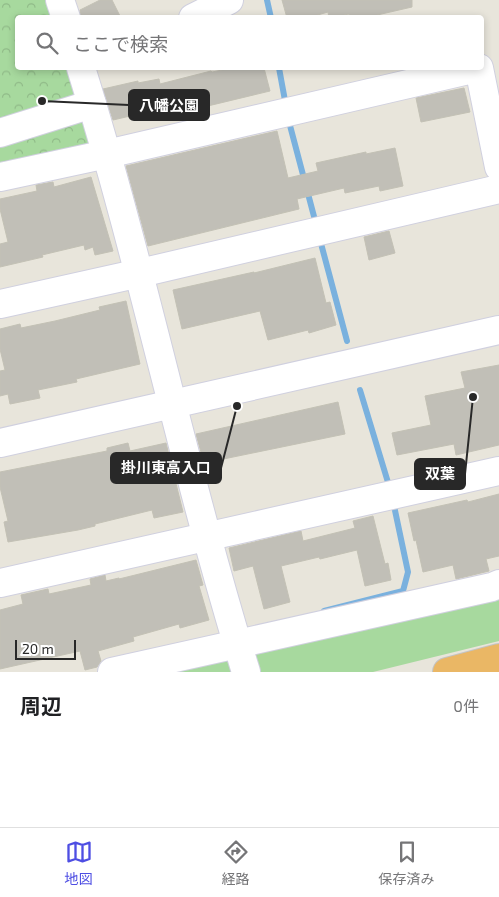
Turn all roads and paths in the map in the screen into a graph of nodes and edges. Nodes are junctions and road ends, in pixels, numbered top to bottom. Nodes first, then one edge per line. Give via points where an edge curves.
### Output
1 (60, 0) edge
2 (230, 0) edge
3 (65, 15) edge
4 (199, 15) edge
5 (499, 62) edge
6 (484, 66) edge
7 (84, 70) edge
8 (466, 70) edge
9 (480, 70) edge
10 (92, 104) junction
11 (0, 133) edge
12 (107, 154) junction
13 (499, 167) edge
14 (0, 178) edge
15 (499, 189) edge
16 (140, 273) junction
17 (0, 304) edge
18 (499, 330) edge
19 (173, 404) junction
20 (0, 443) edge
21 (499, 471) edge
22 (206, 537) junction
23 (0, 583) edge
24 (499, 584) edge
25 (237, 644) junction
26 (499, 658) edge
27 (112, 672) edge
28 (246, 672) edge
29 (447, 672) edge

1 - 3 street
2 - 4 street
5 - 6 street
7 - 10 street
8 - 12 street
9 - 13 street
10 - 11 street
10 - 12 street
12 - 14 street
12 - 16 street
15 - 16 street
16 - 17 street
16 - 19 street
18 - 19 street
19 - 20 street
19 - 22 street
21 - 22 street
22 - 23 street
22 - 25 street
24 - 25 street
25 - 27 street
25 - 28 street
26 - 29 highway

